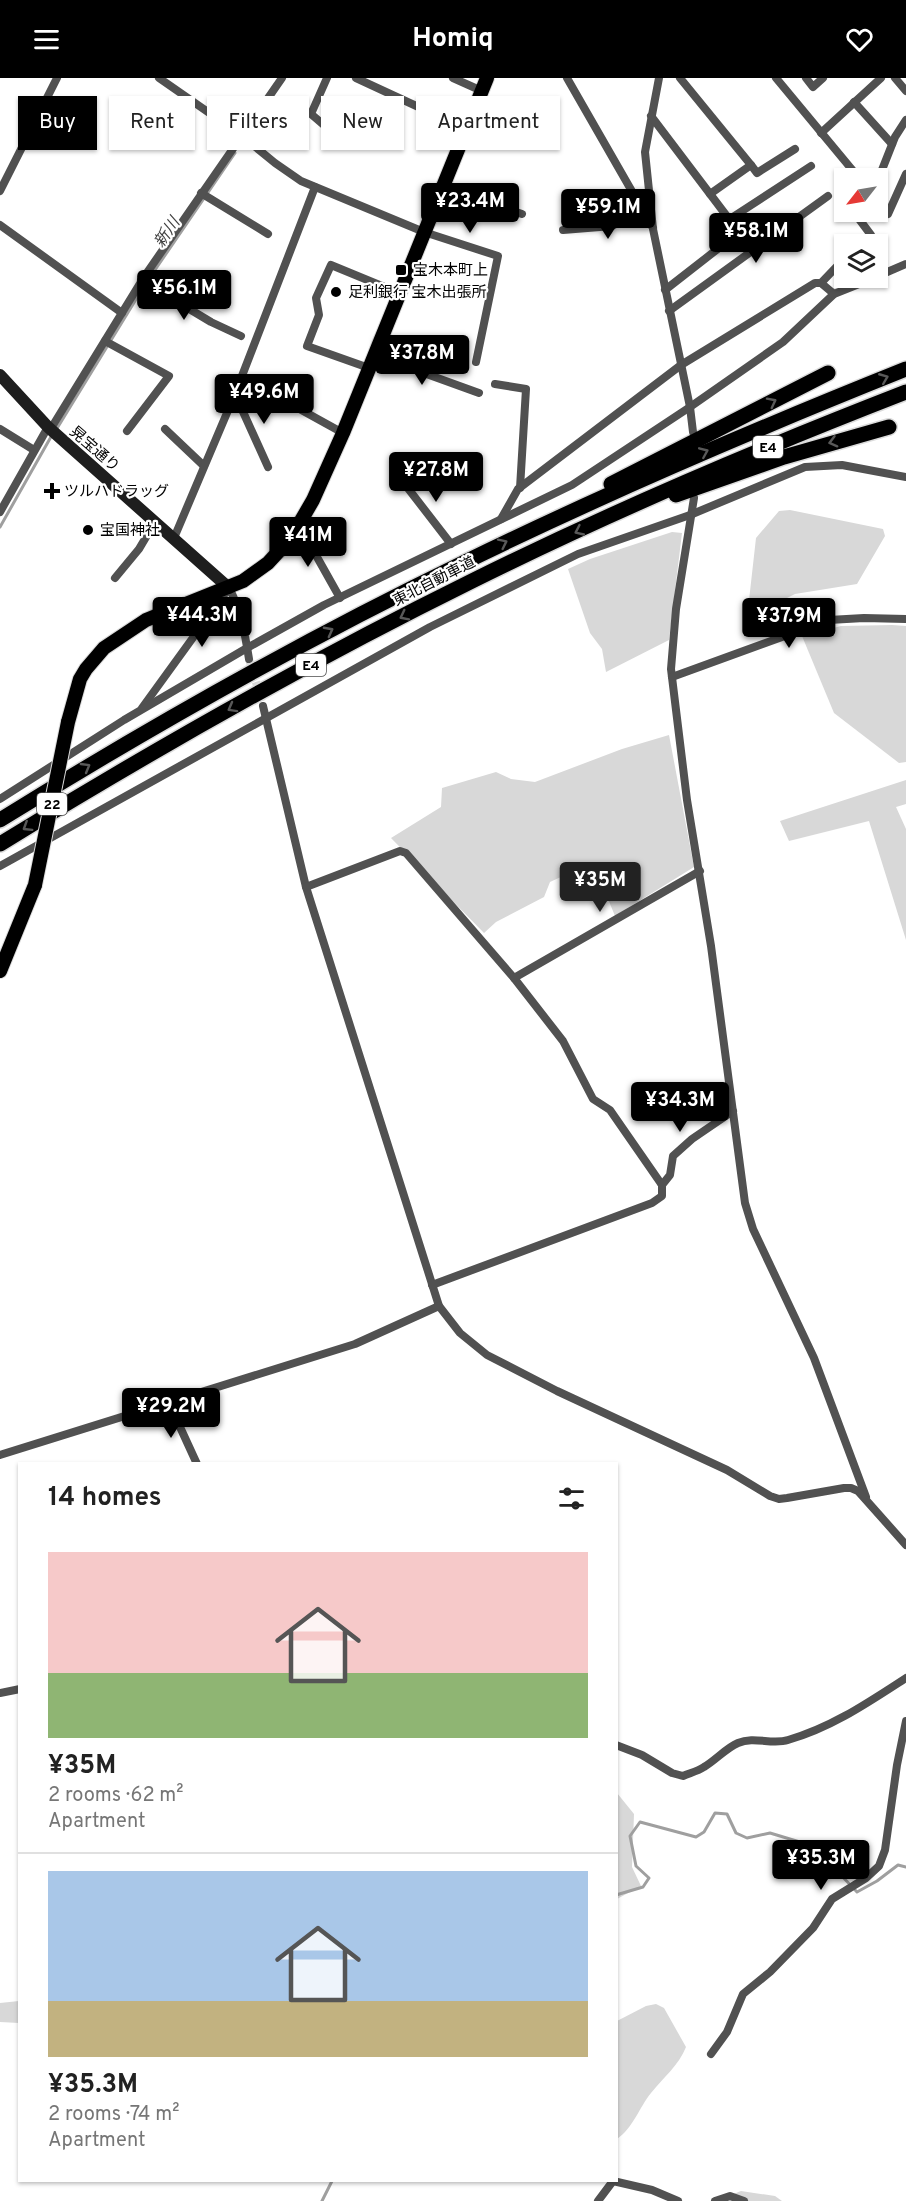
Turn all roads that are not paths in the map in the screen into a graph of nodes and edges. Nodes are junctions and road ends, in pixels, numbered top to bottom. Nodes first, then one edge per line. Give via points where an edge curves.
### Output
1 (57, 78) edge
2 (159, 78) edge
3 (282, 78) edge
4 (327, 78) edge
5 (356, 78) edge
6 (453, 78) edge
7 (567, 78) edge
8 (659, 78) edge
9 (680, 78) edge
10 (776, 78) edge
11 (806, 78) edge
12 (823, 78) edge
13 (881, 78) edge
14 (895, 78) edge
15 (368, 80) edge
16 (485, 84) edge
17 (906, 91) edge
18 (269, 96) edge
19 (854, 102) junction
20 (416, 104) edge
21 (207, 111) edge
22 (651, 116) junction
23 (906, 120) edge
24 (321, 123) edge
25 (821, 133) junction
26 (892, 144) junction
27 (795, 149) dead end
28 (231, 150) edge
29 (260, 150) edge
30 (457, 150) edge
31 (751, 165) junction
32 (811, 166) dead end
33 (851, 168) edge
34 (883, 168) edge
35 (906, 174) edge
36 (315, 187) junction
37 (442, 187) junction
38 (0, 190) edge
39 (201, 193) junction
40 (710, 194) junction
41 (828, 196) dead end
42 (641, 210) junction
43 (522, 214) dead end
44 (888, 214) edge
45 (729, 219) junction
46 (0, 225) edge
47 (653, 229) junction
48 (562, 230) dead end
49 (424, 232) junction
50 (268, 234) dead end
51 (906, 264) edge
52 (834, 269) edge
53 (888, 272) edge
54 (141, 280) junction
55 (821, 283) junction
56 (849, 288) edge
57 (665, 290) junction
58 (399, 293) junction
59 (834, 294) junction
60 (669, 311) junction
61 (122, 313) junction
62 (241, 336) dead end
63 (105, 341) junction
64 (374, 355) junction
65 (476, 362) dead end
66 (681, 364) junction
67 (369, 368) junction
68 (906, 369) edge
69 (828, 373) dead end
70 (0, 375) edge
71 (495, 384) dead end
72 (267, 391) dead end
73 (906, 392) edge
74 (479, 393) dead end
75 (235, 394) junction
76 (690, 407) junction
77 (889, 427) dead end
78 (0, 429) edge
79 (49, 429) junction
80 (165, 429) dead end
81 (127, 431) dead end
82 (693, 432) dead end
83 (343, 433) junction
84 (34, 450) junction
85 (204, 466) junction
86 (268, 467) dead end
87 (906, 477) edge
88 (400, 478) dead end
89 (520, 488) junction
90 (694, 498) dead end
91 (3, 499) edge
92 (633, 506) junction
93 (0, 512) edge
94 (690, 515) junction
95 (501, 520) junction
96 (155, 522) junction
97 (299, 525) junction
98 (536, 528) junction
99 (174, 538) junction
100 (451, 544) junction
101 (115, 578) dead end
102 (229, 588) junction
103 (340, 598) junction
104 (906, 620) edge
105 (247, 648) junction
106 (249, 659) tunnel mouth
107 (672, 677) junction
108 (263, 706) tunnel mouth
109 (140, 711) junction
110 (266, 717) junction
111 (0, 799) edge
112 (0, 820) edge
113 (0, 844) edge
114 (0, 867) edge
115 (700, 871) junction
116 (306, 887) junction
117 (0, 971) edge
118 (514, 978) junction
119 (733, 1111) junction
120 (662, 1185) junction
121 (432, 1285) junction
122 (439, 1306) junction
123 (169, 1403) junction
124 (0, 1455) edge
125 (196, 1462) edge
126 (867, 1500) junction
127 (906, 1545) edge
128 (906, 1678) edge
129 (18, 1689) edge
130 (0, 1693) edge
131 (906, 1721) edge
132 (618, 1746) edge
133 (711, 2054) dead end
134 (613, 2182) edge
135 (618, 2182) edge
136 (598, 2201) edge
137 (678, 2201) edge
138 (715, 2201) edge
139 (744, 2201) edge

1 - 38 street
2 - 21 street
3 - 18 street
4 - 24 street via 311,114
5 - 15 street
6 - 16 street
7 - 42 street
8 - 22 street
9 - 31 street
10 - 25 street
11 - 12 street via 813,87
13 - 19 street
14 - 17 street
15 - 20 street
19 - 25 street
19 - 26 street
22 - 40 street
22 - 47 street via 645,152
23 - 26 street
25 - 33 street
26 - 34 street
27 - 31 street via 757,173
28 - 39 street
29 - 36 street
30 - 37 main road, 22
31 - 40 street
32 - 45 street
35 - 44 street
36 - 49 street
36 - 75 street
37 - 43 street
37 - 49 main road, 22
39 - 50 street
39 - 54 street
40 - 45 street
41 - 60 street
42 - 47 street
42 - 48 street via 612,226
45 - 57 street via 719,226 724,244
46 - 61 street
47 - 57 street
49 - 58 main road, 22
49 - 65 street via 498,256
51 - 53 street
52 - 55 street
54 - 61 street
54 - 62 street
55 - 59 street
55 - 66 street via 815,283
56 - 59 street
57 - 60 street
58 - 64 main road, 22
58 - 67 street via 331,265 316,298 319,315 307,346
59 - 76 street via 783,342
60 - 66 street
61 - 63 street
63 - 79 street
63 - 81 street via 169,376
64 - 67 main road, 22
64 - 74 street
66 - 76 street
66 - 89 street
67 - 83 main road, 22
98 -> 68 highway, 東北自動車道 / E4 via 747,434
98 -> 69 highway via 616,481
70 - 79 street, 晃宝通り
71 - 89 street via 526,389
72 - 83 street
73 - 92 highway, 東北自動車道 / E4
75 - 85 street
75 - 86 street
76 - 82 street
76 - 95 street via 572,484
77 -> 92 highway
78 - 84 street
79 - 84 street
79 - 96 street, 晃宝通り
80 - 85 street
83 - 97 main road, 22
84 - 91 street
85 - 99 street
87 - 94 street via 842,465 805,466
88 - 100 street
89 - 95 street
90 - 94 street
91 - 93 street
92 -> 113 highway, 東北自動車道 / E4 via 472,581 286,678
94 - 107 street via 676,609
94 - 110 street via 578,554 430,627
95 - 100 street
96 - 99 street, 晃宝通り
96 - 101 street
97 - 102 main road, 22 via 268,563
97 - 103 street
112 -> 98 highway, 東北自動車道 / E4 via 265,666
99 - 102 street, 晃宝通り
100 - 103 street
102 - 105 street via 247,637
102 - 109 street
102 - 117 main road, 22, bridge via 146,620 104,648 86,669 68,722 35,885
103 - 105 street
104 - 107 street via 830,620
105 - 106 street
105 - 109 street
107 - 115 street
108 - 110 street
109 - 111 street
110 - 114 street
110 - 116 street
115 - 118 street
115 - 119 street
116 - 118 street via 400,851 406,853
116 - 121 street
118 - 120 street via 563,1041 593,1099 610,1110
119 - 120 street via 673,1156 670,1175
119 - 126 street via 744,1203 814,1358
120 - 121 street via 662,1196 652,1203
121 - 122 street
122 - 123 street via 355,1344
122 - 126 street via 460,1333 487,1355 727,1470 770,1496 779,1499 851,1488
123 - 124 street
123 - 125 street
126 - 127 street
128 - 132 street via 820,1729 786,1741 749,1740 736,1744 703,1768 683,1776
129 - 130 street
131 - 133 street via 879,1866 832,1899 813,1928 743,1994 727,2032
134 - 136 street
135 - 137 street
138 - 139 street via 730,2196

